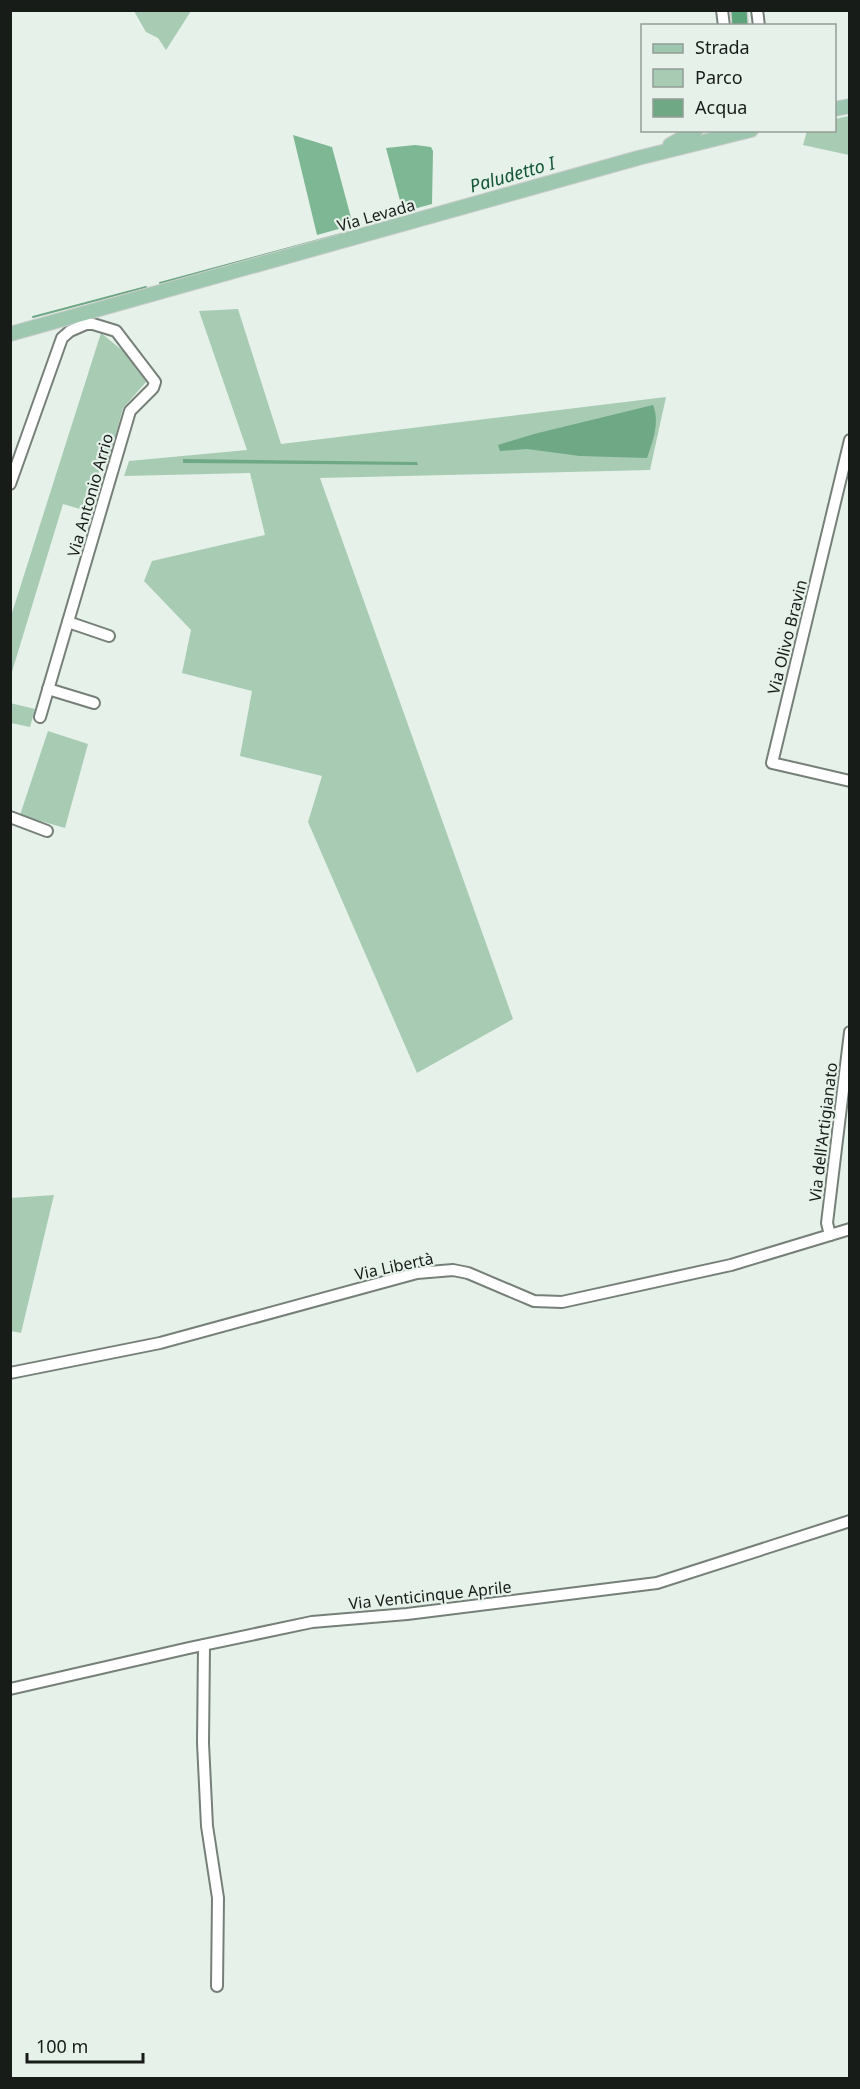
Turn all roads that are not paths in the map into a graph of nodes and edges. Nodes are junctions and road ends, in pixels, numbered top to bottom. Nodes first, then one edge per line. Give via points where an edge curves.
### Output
1 (692, 132) edge
2 (743, 132) edge
3 (638, 158) junction
4 (85, 319) junction
5 (10, 334) edge
6 (849, 440) edge
7 (10, 484) edge
8 (844, 484) edge
9 (68, 622) junction
10 (109, 636) dead end
11 (48, 689) junction
12 (94, 703) dead end
13 (40, 717) dead end
14 (849, 781) edge
15 (10, 817) edge
16 (47, 831) dead end
17 (849, 1032) edge
18 (849, 1229) edge
19 (830, 1235) junction
20 (10, 1373) edge
21 (849, 1521) edge
22 (204, 1645) junction
23 (10, 1689) edge
24 (217, 1986) dead end

1 - 3 main road
2 - 3 main road, Via Levada
3 - 4 main road, Via Levada
4 - 5 main road, Via Levada
4 - 7 street via 62,338
4 - 9 street, Via Antonio Arrio via 116,331 154,382 153,388 130,411
6 - 8 street, Via Olivo Bravin
8 - 14 street, Via Olivo Bravin via 772,763
9 - 10 street
9 - 11 street, Via Antonio Arrio
11 - 12 street
11 - 13 street, Via Antonio Arrio
15 - 16 street
17 - 19 street, Via dell'Artigianato via 827,1223
18 - 19 street, Via Libertà
19 - 20 street, Via Libertà via 731,1265 562,1302 534,1301 453,1270 417,1273 160,1343
21 - 22 street, Via Venticinque Aprile via 657,1583 312,1622
22 - 23 street, Via Venticinque Aprile
22 - 24 street via 203,1743 207,1826 218,1898

